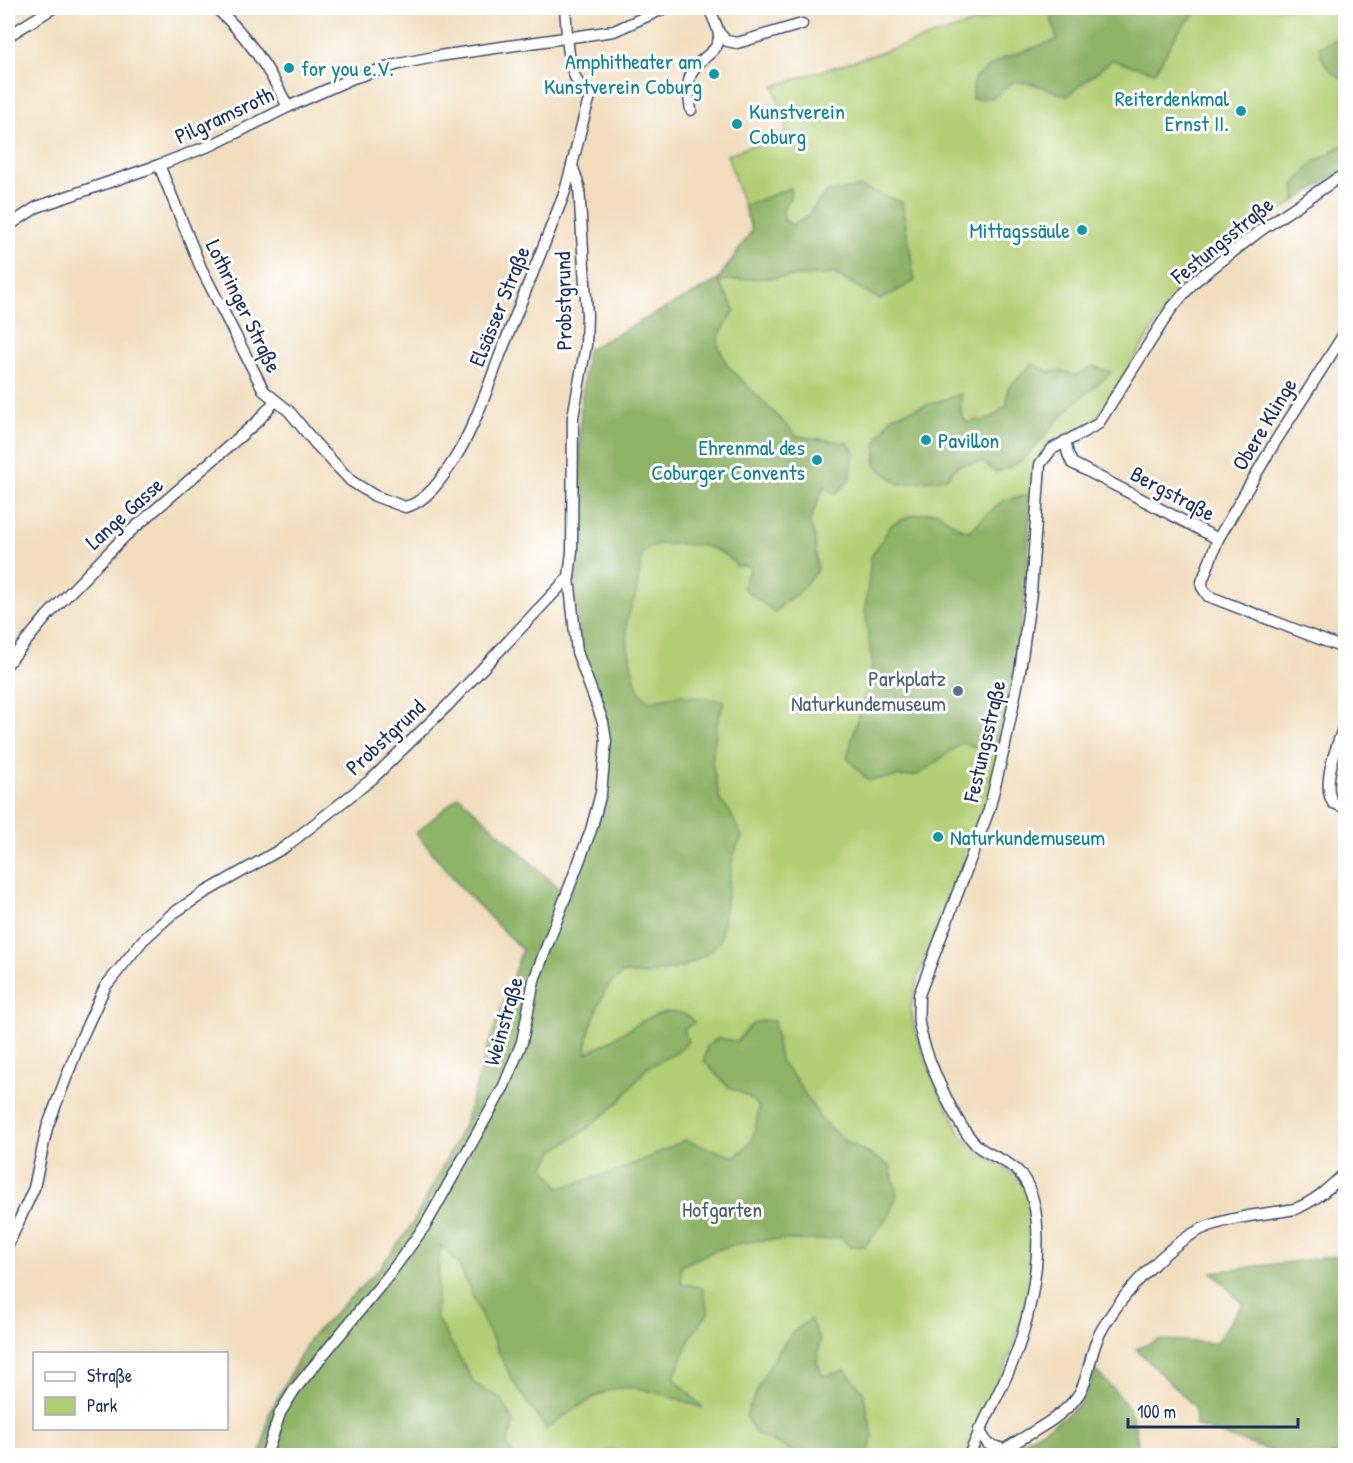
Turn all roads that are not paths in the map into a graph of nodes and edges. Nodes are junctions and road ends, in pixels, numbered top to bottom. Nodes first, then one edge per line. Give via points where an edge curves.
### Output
1 (53, 8) edge
2 (216, 8) edge
3 (565, 8) edge
4 (665, 8) edge
5 (709, 8) edge
6 (802, 24) dead end
7 (719, 33) junction
8 (8, 36) edge
9 (568, 37) junction
10 (288, 106) junction
11 (692, 110) dead end
12 (159, 165) junction
13 (573, 168) junction
14 (1346, 174) edge
15 (8, 226) edge
16 (1346, 331) edge
17 (275, 401) junction
18 (1065, 441) junction
19 (405, 507) joint
20 (1218, 539) junction
21 (569, 577) junction
22 (1346, 649) edge
23 (8, 663) edge
24 (1346, 720) edge
25 (1346, 808) edge
26 (1346, 1172) edge
27 (8, 1245) edge
28 (979, 1430) junction
29 (999, 1452) edge
30 (266, 1455) edge
31 (969, 1455) edge

1 - 8 street
2 - 10 street via 240,32
3 - 9 street
4 - 9 street, Pilgramsroth via 614,31
5 - 7 street
6 - 7 street via 737,43 727,41
7 - 11 street via 717,46 698,62 691,74 688,88
9 - 10 street, Pilgramsroth via 399,64 353,78
9 - 13 street, Elsässer Straße via 575,79 590,97
10 - 12 street, Pilgramsroth via 214,144
12 - 15 street, Pilgramsroth via 37,207
12 - 17 street, Lothringer Straße via 201,268 264,391
13 - 19 street, Elsässer Straße via 462,447 440,480 415,504
13 - 21 street, Probstgrund via 579,186 587,315 586,345 573,417
14 - 18 street, Festungsstraße via 1261,230 1194,282 1171,309 1098,424
16 - 20 street, Obere Klinge
17 - 19 street, Lothringer Straße via 289,411 351,481 375,496
17 - 23 street, Lange Gasse via 258,422 125,536 48,615
18 - 20 street, Bergstraße via 1072,463
18 - 28 street, Festungsstraße via 1040,464 1030,604 993,796 919,995 919,1022 925,1046 954,1112 980,1148 1022,1175 1037,1223 1038,1253 1027,1312 1014,1358
20 - 22 street, Bergstraße via 1202,582 1208,596
21 - 27 street, Probstgrund via 372,779 285,847 204,893 143,940 105,987 81,1039 47,1128 34,1188
21 - 30 street, Weinstraße via 577,652 603,722 605,765 591,830 534,980 522,1042 504,1086 425,1226 295,1389 279,1413
24 - 25 street via 1328,790 1333,803
26 - 29 street via 1306,1205 1223,1221 1183,1241 1138,1281 1111,1314 1098,1336 1077,1397 1066,1410
28 - 29 street
28 - 31 street, Festungsstraße

